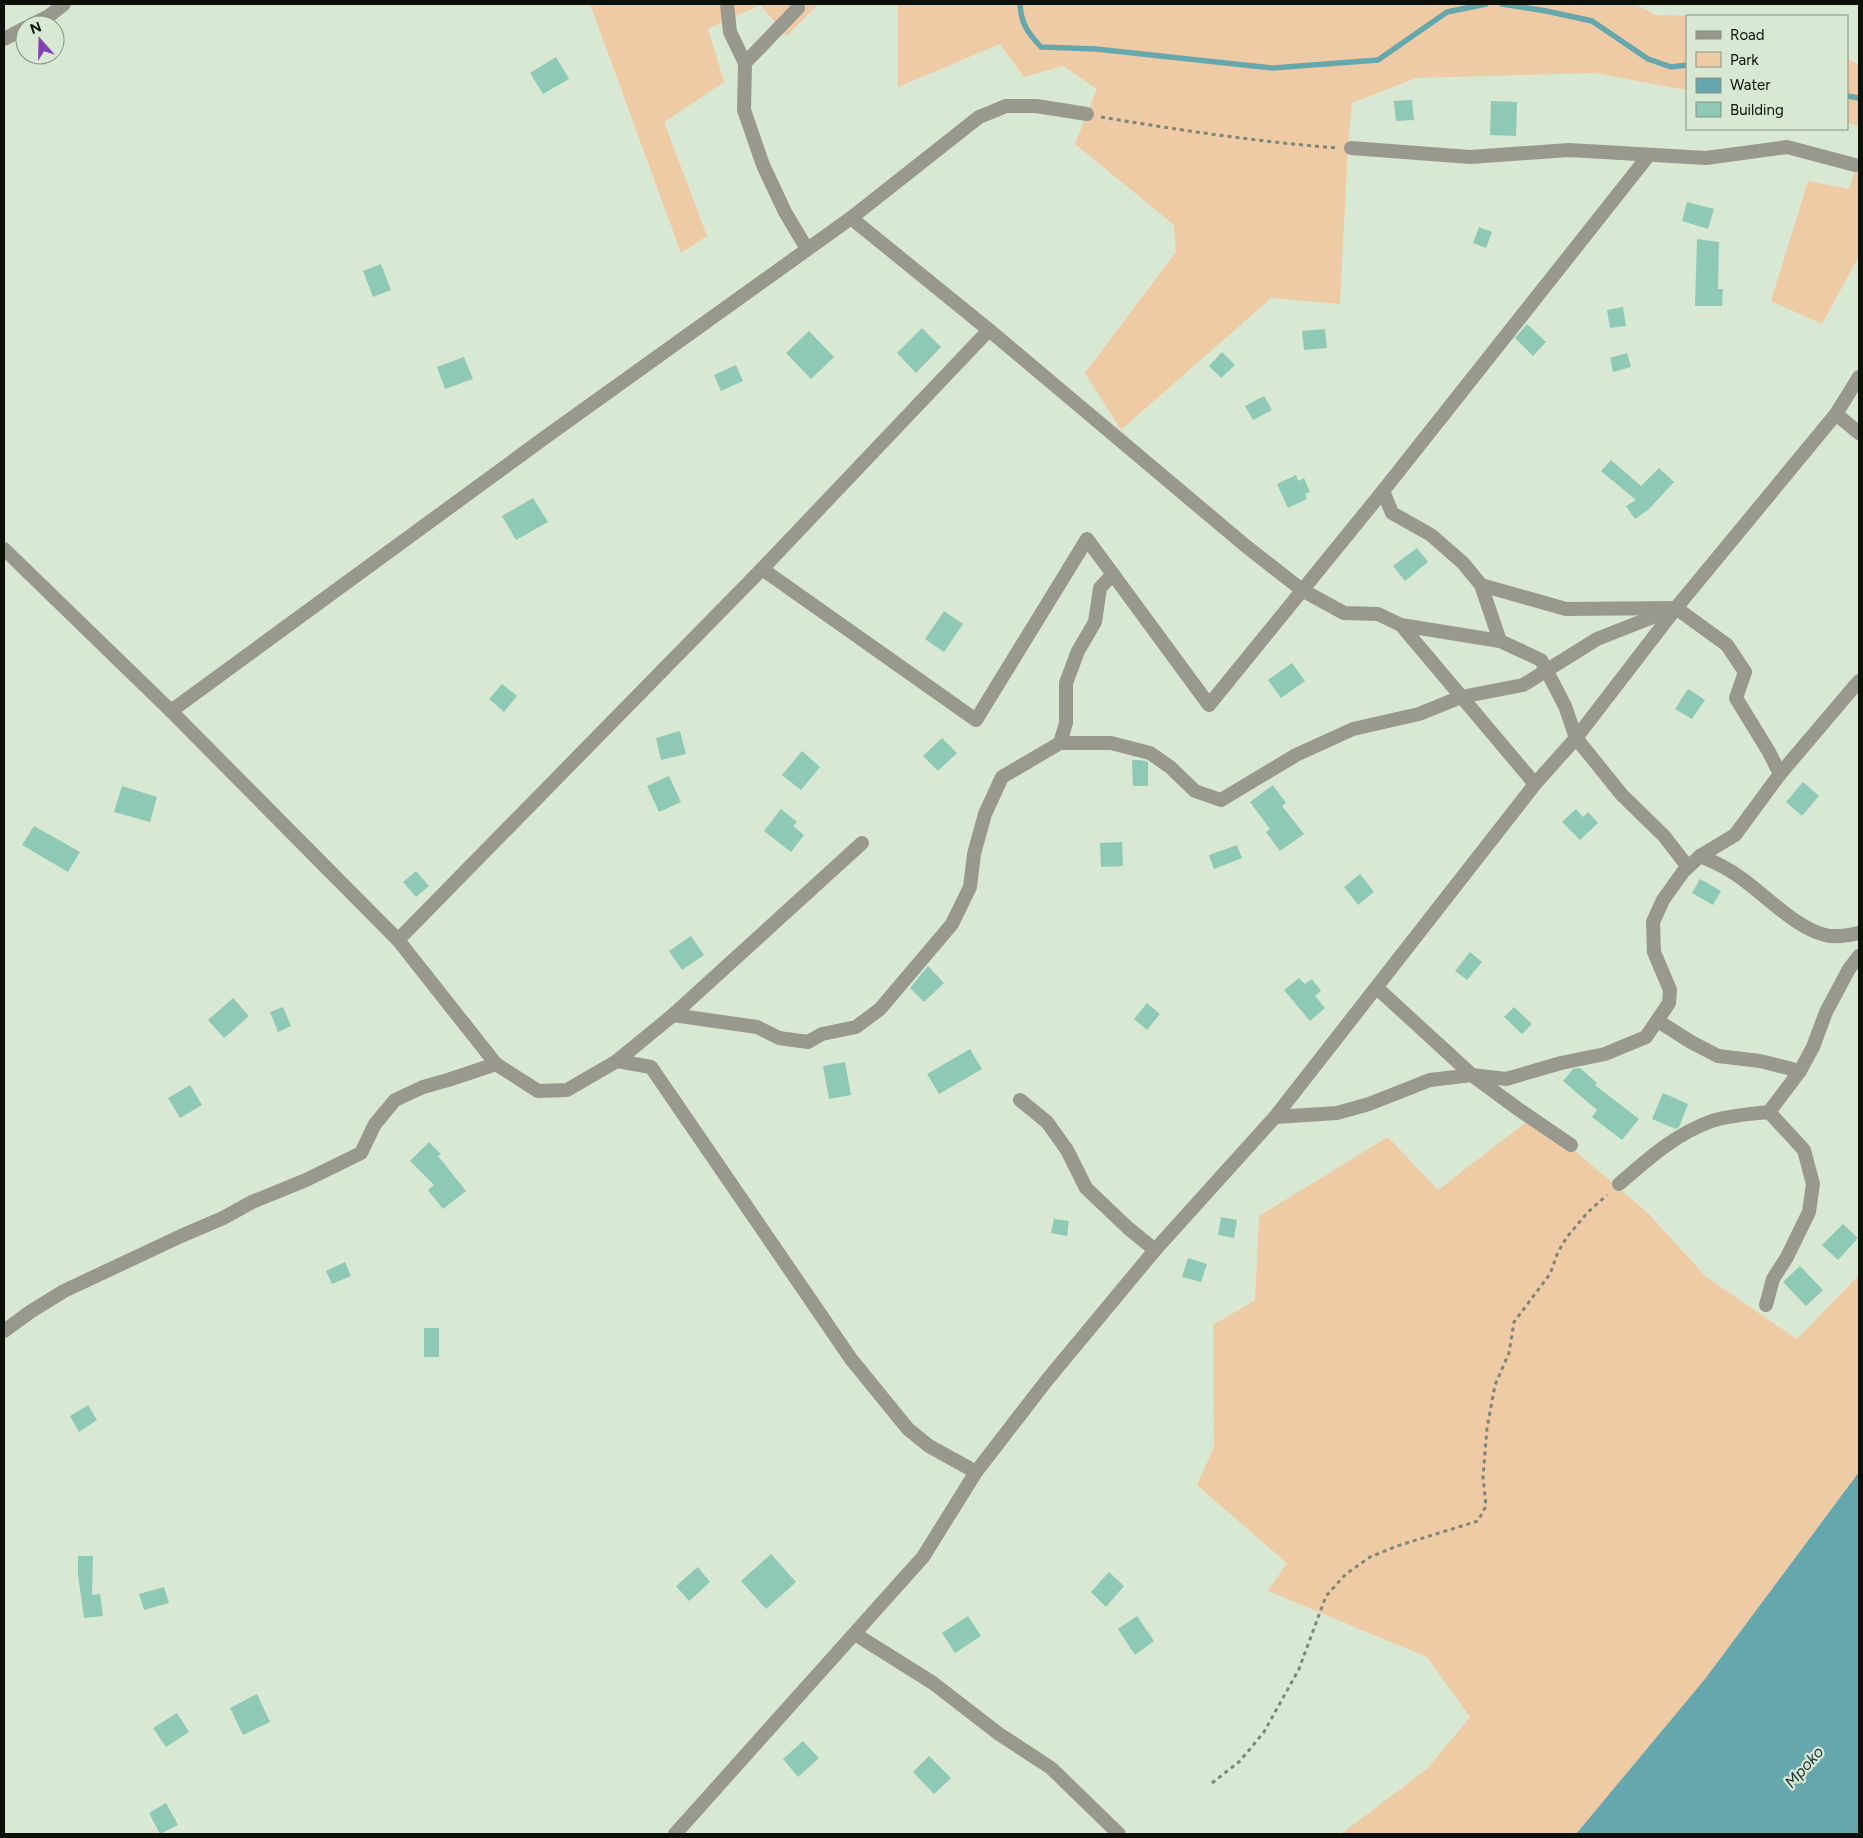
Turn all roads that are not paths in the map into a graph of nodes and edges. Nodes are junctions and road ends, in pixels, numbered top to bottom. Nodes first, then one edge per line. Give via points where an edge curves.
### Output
1 (64, 4) edge
2 (727, 4) edge
3 (797, 4) edge
4 (50, 15) edge
5 (744, 63) junction
6 (1087, 114) road end
7 (1351, 148) road end
8 (1649, 154) junction
9 (1855, 165) dead end
10 (850, 218) junction
11 (807, 249) junction
12 (989, 330) junction
13 (1859, 377) edge
14 (1836, 414) junction
15 (1859, 433) edge
16 (1382, 491) junction
17 (4, 549) edge
18 (762, 569) junction
19 (1112, 574) junction
20 (1481, 585) junction
21 (1302, 590) junction
22 (1676, 608) junction
23 (1401, 625) junction
24 (1500, 641) junction
25 (1546, 669) junction
26 (1859, 682) edge
27 (1461, 697) junction
28 (172, 711) junction
29 (1576, 738) junction
30 (1060, 743) junction
31 (1780, 774) junction
32 (1535, 784) junction
33 (862, 843) dead end
34 (1700, 856) junction
35 (1688, 868) junction
36 (1859, 933) edge
37 (398, 940) junction
38 (1859, 956) edge
39 (1377, 988) junction
40 (673, 1015) junction
41 (1658, 1021) junction
42 (617, 1061) junction
43 (496, 1064) junction
44 (1800, 1071) junction
45 (1472, 1074) junction
46 (1020, 1100) dead end
47 (1769, 1112) junction
48 (1275, 1117) junction
49 (1571, 1145) dead end
50 (1619, 1184) road end
51 (1156, 1250) junction
52 (1766, 1305) dead end
53 (4, 1331) edge
54 (976, 1472) junction
55 (855, 1634) junction
56 (675, 1834) edge
57 (1119, 1834) edge

1 - 4 street
2 - 5 street via 730,32
3 - 5 street via 798,8
5 - 11 street via 744,110 762,165
6 - 10 street via 1036,106 1006,106 979,117
7 - 8 street via 1470,157 1569,150
8 - 9 street via 1706,158 1787,147
8 - 16 street
10 - 11 street
10 - 12 street
11 - 28 street
12 - 18 street
12 - 21 street
13 - 14 street
14 - 15 street
14 - 22 street
16 - 20 street via 1392,512 1431,535 1463,563
16 - 21 street
17 - 28 street
18 - 19 street via 976,720 1087,539
18 - 37 street
19 - 21 street via 1209,705
19 - 30 street via 1100,588 1095,622 1078,651 1066,683 1066,723
20 - 22 street via 1566,609
20 - 24 street
21 - 23 street via 1344,612 1378,614
22 - 25 street via 1597,639
22 - 29 street
22 - 31 street via 1727,646 1745,672 1736,698
23 - 24 street
23 - 27 street
24 - 25 street via 1541,660
25 - 27 street via 1523,685
25 - 29 street via 1565,706
26 - 31 street
27 - 30 street via 1419,714 1352,730 1296,755 1221,800 1195,791 1170,767 1150,754 1111,743
27 - 32 street
28 - 37 street
29 - 32 street
29 - 35 street via 1622,795 1664,836
30 - 40 street via 1002,777 985,814 974,854 970,887 952,924 880,1009 856,1026 822,1034 808,1042 779,1038 757,1026
31 - 34 street via 1735,835
32 - 39 street
33 - 40 street
34 - 35 street
34 - 36 street via 1741,878 1810,929 1825,935
35 - 41 street via 1663,900 1653,922 1654,952 1670,990 1669,1003
37 - 43 street
38 - 44 street via 1826,1012
39 - 45 street
39 - 48 street
40 - 42 street
41 - 44 street via 1718,1056 1760,1061
41 - 45 street via 1646,1037 1605,1054 1506,1079
42 - 43 street via 567,1090 538,1092
42 - 54 street via 651,1067 851,1359 908,1429 929,1446
43 - 53 street via 423,1087 395,1100 375,1124 361,1153 64,1291
44 - 47 street
45 - 48 street via 1430,1080 1337,1114
45 - 49 street
46 - 51 street via 1047,1122 1067,1150 1086,1188
47 - 50 street via 1712,1121 1685,1133 1665,1145
47 - 52 street via 1804,1150 1813,1184 1809,1212 1788,1257 1773,1279
48 - 51 street
51 - 54 street via 1046,1380
54 - 55 street via 923,1557
55 - 56 street
55 - 57 street via 933,1684 1051,1768

